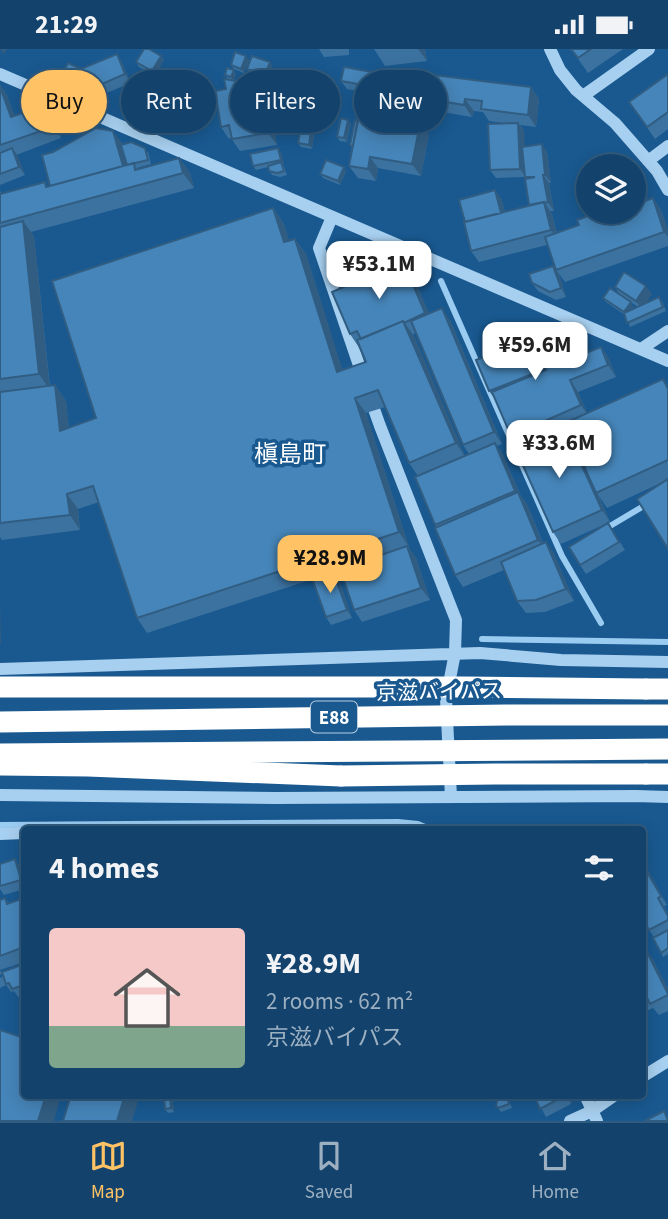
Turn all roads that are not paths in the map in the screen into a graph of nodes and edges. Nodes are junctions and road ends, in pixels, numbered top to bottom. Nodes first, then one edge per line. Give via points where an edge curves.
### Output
1 (550, 49) edge
2 (649, 49) edge
3 (0, 73) edge
4 (583, 96) junction
5 (668, 146) edge
6 (648, 160) junction
7 (668, 190) edge
8 (332, 217) junction
9 (668, 331) edge
10 (641, 349) junction
11 (668, 361) edge
12 (455, 653) junction
13 (668, 662) edge
14 (0, 669) edge
15 (0, 687) edge
16 (668, 689) edge
17 (668, 715) edge
18 (0, 722) edge
19 (668, 749) edge
20 (0, 754) edge
21 (0, 765) edge
22 (668, 774) edge
23 (0, 795) edge
24 (451, 797) junction
25 (668, 797) edge
26 (0, 834) edge
27 (21, 834) edge
28 (668, 1061) edge
29 (646, 1075) edge
30 (587, 1099) edge
31 (611, 1099) edge
32 (594, 1116) edge
33 (570, 1121) edge

1 - 4 street via 559,70
2 - 4 street
3 - 8 street
4 - 6 street
5 - 6 street
6 - 7 street
8 - 10 street
8 - 12 street via 319,248 380,426 456,620
9 - 10 street
10 - 11 street
12 - 13 street
12 - 14 street
12 - 24 street via 446,699
15 - 16 highway, bridge
17 - 18 highway, 京滋バイパス / E88, bridge
19 - 20 highway, E88, bridge
21 - 22 highway, bridge via 341,776
23 - 24 street
24 - 25 street
26 - 27 street
28 - 29 street
30 - 32 street
31 - 32 street
32 - 33 street

